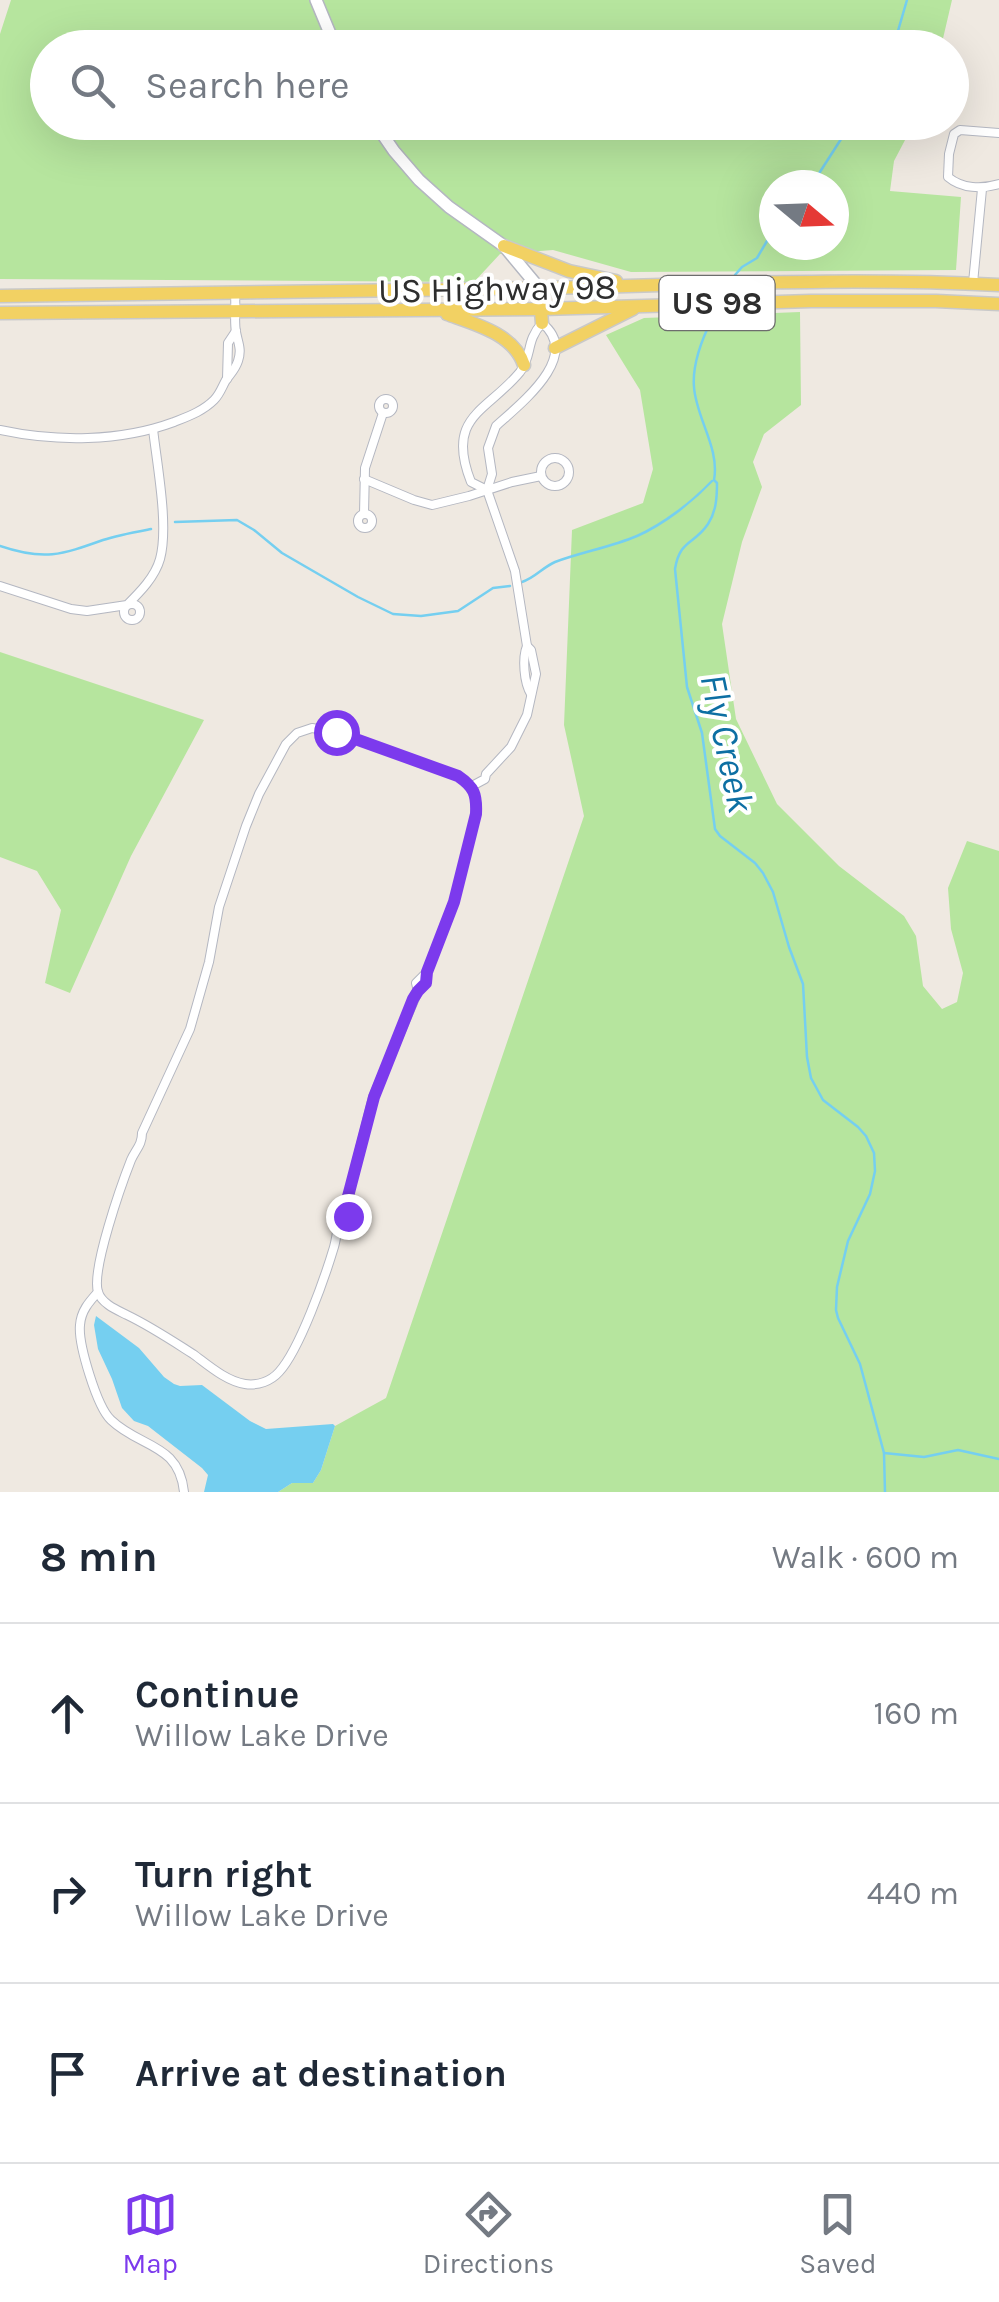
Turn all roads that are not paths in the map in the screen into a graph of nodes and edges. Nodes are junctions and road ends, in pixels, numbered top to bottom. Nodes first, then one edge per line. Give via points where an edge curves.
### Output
1 (316, 0) edge
2 (328, 30) edge
3 (969, 131) edge
4 (999, 133) edge
5 (386, 140) edge
6 (951, 140) edge
7 (999, 184) edge
8 (982, 189) junction
9 (504, 246) junction
10 (517, 260) junction
11 (937, 282) junction
12 (972, 283) junction
13 (999, 284) edge
14 (633, 286) junction
15 (506, 288) junction
16 (539, 288) junction
17 (235, 294) junction
18 (0, 296) edge
19 (936, 302) junction
20 (999, 304) edge
21 (638, 306) junction
22 (436, 310) junction
23 (237, 312) junction
24 (0, 314) edge
25 (542, 316) junction
26 (555, 348) junction
27 (524, 364) junction
28 (382, 413) dead end
29 (0, 430) edge
30 (153, 430) junction
31 (540, 476) dead end
32 (364, 479) junction
33 (487, 490) junction
34 (364, 514) dead end
35 (0, 586) edge
36 (472, 786) junction
37 (98, 1292) junction
38 (104, 1300) junction
39 (82, 1318) junction
40 (184, 1492) edge

1 - 2 street
3 - 4 street
5 - 9 street via 419,180
6 - 8 street via 948,176
7 - 8 street
8 - 12 street
9 - 10 street
9 - 14 main road
10 - 15 street
10 - 16 street
11 - 12 main road, US Highway 98 / US 98
11 - 14 main road, US Highway 98 / US 98
11 - 19 main road
12 - 13 main road, US Highway 98 / US 98
14 - 16 main road, US Highway 98 / US 98
15 - 16 main road, US Highway 98 / US 98
15 - 17 main road, US Highway 98 / US 98
16 - 25 main road
17 - 18 main road, US 98
17 - 23 street
19 - 20 main road, US Highway 98 / US 98
19 - 21 main road, US Highway 98 / US 98
21 - 25 main road, US Highway 98 / US 98
21 - 26 main road
22 - 23 main road, US Highway 98 / US 98
22 - 25 main road, US Highway 98 / US 98
22 - 27 main road via 502,337
23 - 24 main road, US 98
23 - 30 street via 227,379 215,400
25 - 26 street
25 - 27 street
26 - 33 street via 544,380 492,434
27 - 33 street via 467,427 466,470 471,482
28 - 32 street
29 - 30 street via 67,438
30 - 35 street via 160,560 128,605 87,612
31 - 33 street
32 - 33 street via 432,504
32 - 34 street
33 - 36 street via 536,674 511,747
36 - 37 street via 336,732 312,728 286,744 246,826 190,1028 134,1154 102,1256
36 - 38 street via 476,814 454,902 374,1097 328,1266 277,1375 247,1385 232,1380
37 - 38 street
37 - 39 street
38 - 39 street
39 - 40 street via 81,1340 103,1411 174,1461

